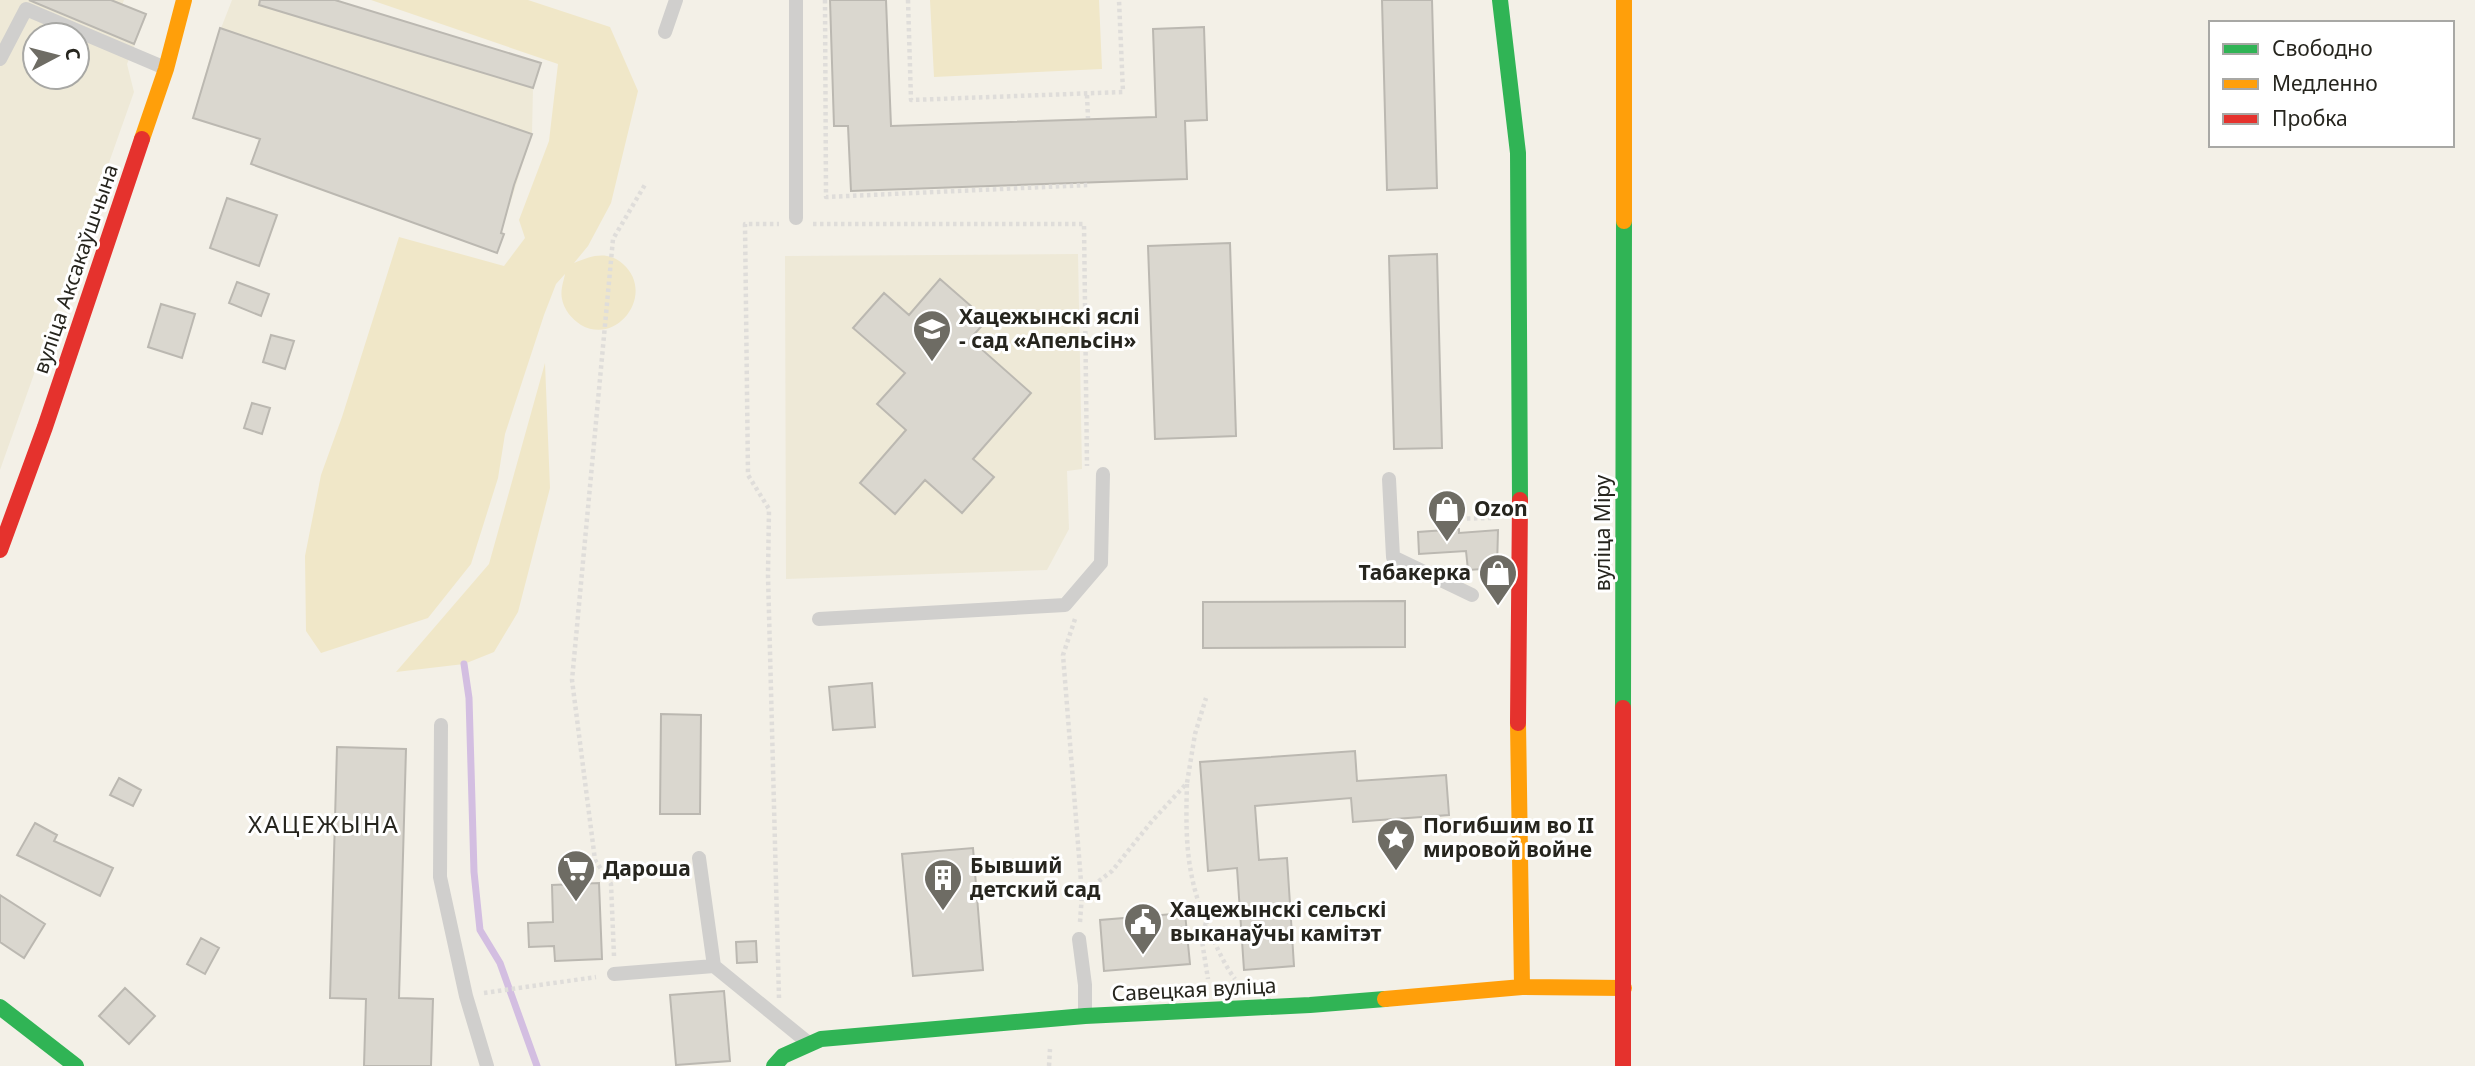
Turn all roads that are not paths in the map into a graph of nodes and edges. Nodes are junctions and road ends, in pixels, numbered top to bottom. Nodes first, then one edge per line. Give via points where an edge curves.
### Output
1 (184, 0) edge
2 (676, 0) edge
3 (796, 0) edge
4 (1500, 0) edge
5 (1624, 0) edge
6 (665, 32) dead end
7 (0, 59) edge
8 (166, 69) junction
9 (794, 222) road end
10 (1103, 474) dead end
11 (1389, 478) dead end
12 (0, 550) edge
13 (1472, 595) dead end
14 (819, 619) dead end
15 (441, 725) dead end
16 (699, 858) dead end
17 (1079, 939) road end
18 (714, 966) junction
19 (614, 974) road end
20 (1522, 987) junction
21 (1624, 988) junction
22 (0, 1007) edge
23 (1085, 1016) junction
24 (809, 1044) junction
25 (76, 1066) edge
26 (487, 1066) edge
27 (774, 1066) edge
28 (1623, 1066) edge

1 - 8 street, вуліца Аксакаўшчына
2 - 6 lane
3 - 9 lane
4 - 20 street via 1518,152 1520,217 1517,657
5 - 21 street, вуліца Міру
7 - 8 lane via 26,9
8 - 12 street, вуліца Аксакаўшчына
10 - 14 lane via 1101,563 1065,605
11 - 13 lane via 1393,557
15 - 26 lane via 440,877
16 - 18 lane
17 - 23 lane
18 - 19 lane
18 - 24 lane
20 - 21 street, Савецкая вуліца
20 - 23 street, Савецкая вуліца via 1310,1005
21 - 28 street, вуліца Міру
22 - 25 street
23 - 24 street, Савецкая вуліца via 821,1039
24 - 27 street, Савецкая вуліца via 783,1056

